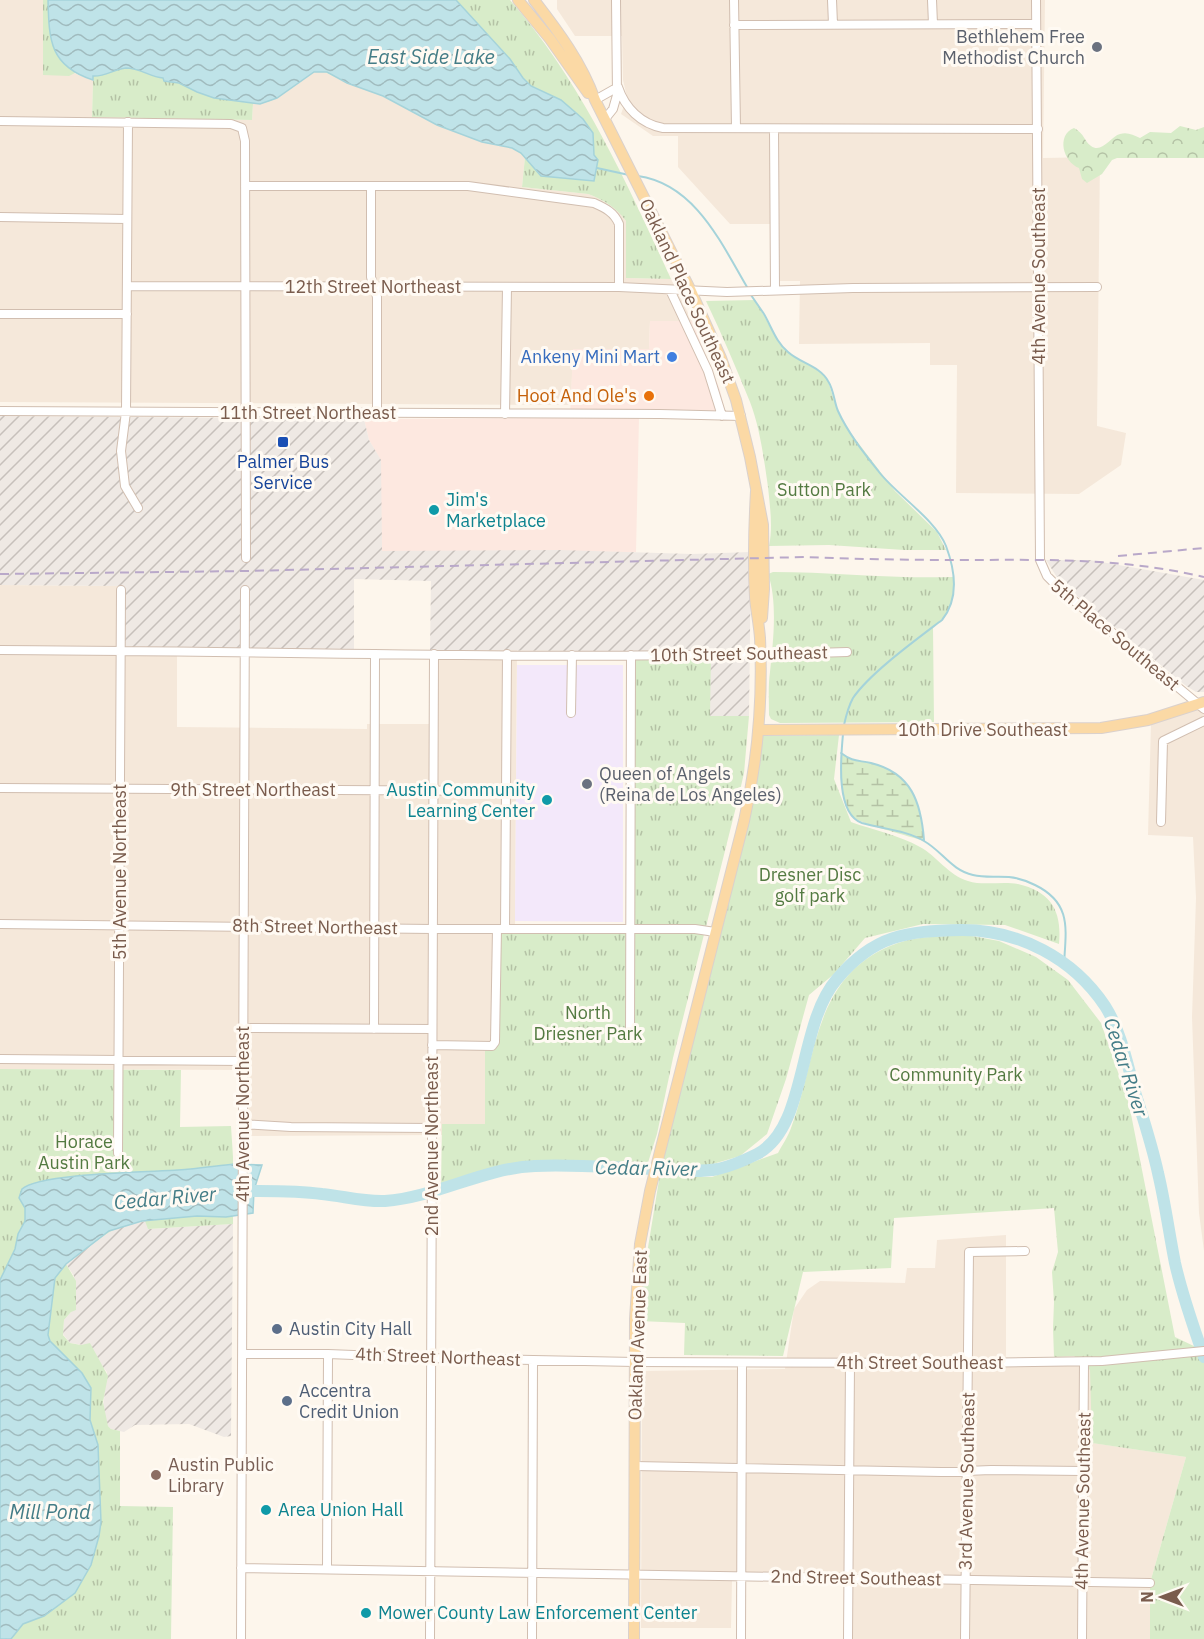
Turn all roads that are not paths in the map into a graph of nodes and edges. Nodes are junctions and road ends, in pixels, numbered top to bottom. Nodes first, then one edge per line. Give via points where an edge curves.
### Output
1 (518, 0) edge
2 (534, 0) edge
3 (616, 0) edge
4 (734, 0) edge
5 (832, 0) edge
6 (932, 0) edge
7 (1036, 0) edge
8 (833, 24) junction
9 (933, 24) junction
10 (1036, 24) junction
11 (735, 25) junction
12 (618, 87) junction
13 (595, 100) junction
14 (605, 119) junction
15 (0, 121) edge
16 (128, 122) junction
17 (736, 128) junction
18 (774, 129) junction
19 (1038, 129) junction
20 (245, 186) junction
21 (372, 186) junction
22 (0, 217) edge
23 (127, 219) junction
24 (127, 286) junction
25 (246, 286) junction
26 (375, 287) junction
27 (507, 287) junction
28 (619, 287) junction
29 (1097, 287) dead end
30 (1039, 288) junction
31 (670, 290) junction
32 (770, 290) junction
33 (691, 291) junction
34 (0, 314) edge
35 (127, 314) junction
36 (0, 411) edge
37 (126, 412) junction
38 (246, 413) junction
39 (377, 413) junction
40 (505, 414) junction
41 (722, 416) junction
42 (741, 416) junction
43 (138, 508) dead end
44 (1039, 552) joint
45 (246, 558) dead end
46 (121, 590) dead end
47 (245, 590) dead end
48 (0, 650) edge
49 (121, 651) junction
50 (244, 652) junction
51 (847, 652) dead end
52 (375, 654) junction
53 (434, 654) junction
54 (507, 654) junction
55 (572, 655) junction
56 (631, 655) junction
57 (760, 655) junction
58 (1202, 705) edge
59 (572, 713) dead end
60 (1204, 721) edge
61 (759, 730) junction
62 (0, 788) edge
63 (120, 789) junction
64 (244, 790) junction
65 (374, 790) junction
66 (433, 790) junction
67 (506, 791) junction
68 (1161, 822) dead end
69 (0, 924) edge
70 (120, 926) junction
71 (243, 926) junction
72 (374, 928) junction
73 (433, 929) junction
74 (501, 929) junction
75 (630, 930) junction
76 (715, 932) junction
77 (243, 1028) junction
78 (374, 1029) junction
79 (432, 1029) junction
80 (630, 1037) dead end
81 (432, 1045) junction
82 (0, 1059) edge
83 (119, 1060) junction
84 (243, 1061) junction
85 (242, 1124) junction
86 (432, 1128) junction
87 (118, 1153) dead end
88 (1025, 1251) dead end
89 (1204, 1351) edge
90 (242, 1354) junction
91 (328, 1354) junction
92 (430, 1358) junction
93 (533, 1360) junction
94 (635, 1362) junction
95 (1084, 1362) junction
96 (742, 1363) junction
97 (850, 1363) junction
98 (968, 1363) junction
99 (634, 1466) junction
100 (741, 1467) junction
101 (849, 1470) junction
102 (967, 1471) junction
103 (1083, 1472) junction
104 (241, 1568) junction
105 (327, 1569) junction
106 (430, 1571) junction
107 (532, 1573) junction
108 (634, 1575) junction
109 (741, 1576) junction
110 (848, 1577) junction
111 (966, 1579) junction
112 (1082, 1581) junction
113 (1150, 1583) dead end
114 (241, 1639) edge
115 (430, 1639) edge
116 (532, 1639) edge
117 (634, 1639) edge
118 (741, 1639) edge
119 (848, 1639) edge
120 (965, 1639) edge
121 (1082, 1639) edge

1 - 13 main road
2 - 13 main road via 579,64
3 - 12 street
4 - 11 street
5 - 8 street
6 - 9 street
7 - 10 street, 4th Avenue Southeast
8 - 9 street
8 - 11 street
9 - 10 street
10 - 19 street, 4th Avenue Southeast
11 - 17 street
12 - 13 street
12 - 14 street
12 - 17 street via 632,111 654,126
13 - 14 main road, Oakland Place Southeast
14 - 33 main road, Oakland Place Southeast
15 - 16 street
16 - 20 street via 231,124 242,128
16 - 23 street
17 - 18 street
18 - 19 street
18 - 32 street
19 - 30 street, 4th Avenue Southeast
20 - 21 street
20 - 25 street
21 - 26 street via 371,277
21 - 28 street via 468,186 603,207 619,224
22 - 23 street
23 - 24 street
24 - 25 street, 12th Street Northeast
24 - 35 street
25 - 26 street, 12th Street Northeast
25 - 38 street
26 - 27 street, 12th Street Northeast
26 - 39 street
27 - 28 street, 12th Street Northeast
27 - 40 street
28 - 31 street, 12th Street Northeast
29 - 30 street, 12th Street Northeast
30 - 32 street, 12th Street Northeast
30 - 44 street, 4th Avenue Southeast
31 - 33 street, 12th Street Northeast
31 - 41 street via 708,371
32 - 33 street, 12th Street Northeast
33 - 42 main road, Oakland Place Southeast
34 - 35 street
35 - 37 street
36 - 37 street, 11th Street Northeast
37 - 38 street, 11th Street Northeast
37 - 43 street via 122,451 125,486
38 - 39 street, 11th Street Northeast
38 - 45 street
39 - 40 street, 11th Street Northeast
40 - 41 street, 11th Street Northeast
41 - 42 street, 11th Street Northeast
42 - 57 main road, Oakland Place Southeast via 763,525
44 - 58 street, 5th Place Southeast via 1050,580
46 - 49 street, 5th Avenue Northeast
47 - 50 street, 4th Avenue Northeast
48 - 49 street, 10th Street Southeast
49 - 50 street, 10th Street Southeast
49 - 63 street, 5th Avenue Northeast
50 - 52 street, 10th Street Southeast
50 - 64 street, 4th Avenue Northeast
51 - 57 street, 10th Street Southeast
52 - 53 street, 10th Street Southeast
52 - 65 street
53 - 54 street, 10th Street Southeast
53 - 66 street, 2nd Avenue Northeast
54 - 55 street, 10th Street Southeast
54 - 67 street
55 - 56 street, 10th Street Southeast
55 - 59 street
56 - 57 street, 10th Street Southeast
56 - 75 street
57 - 61 main road, Oakland Place Southeast
58 - 61 main road, 10th Drive Southeast via 1101,728
60 - 68 street via 1163,741
61 - 76 main road, Oakland Place Southeast via 752,786
62 - 63 street, 9th Street Northeast
63 - 64 street, 9th Street Northeast
63 - 70 street, 5th Avenue Northeast
64 - 65 street, 9th Street Northeast
64 - 71 street, 4th Avenue Northeast
65 - 66 street, 9th Street Northeast
65 - 72 street
66 - 67 street, 9th Street Northeast
66 - 73 street, 2nd Avenue Northeast
67 - 74 street
69 - 70 street, 8th Street Northeast
70 - 71 street, 8th Street Northeast
70 - 83 street, 5th Avenue Northeast
71 - 72 street, 8th Street Northeast
71 - 77 street, 4th Avenue Northeast
72 - 73 street, 8th Street Northeast
72 - 78 street
73 - 74 street, 8th Street Northeast
73 - 79 street, 2nd Avenue Northeast
74 - 75 street, 8th Street Northeast
74 - 81 street via 496,1037 492,1046
75 - 76 street, 8th Street Northeast
75 - 80 street
76 - 94 main road, Oakland Avenue East via 650,1191 637,1265
77 - 78 street
77 - 84 street, 4th Avenue Northeast
78 - 79 street
79 - 81 street, 2nd Avenue Northeast
81 - 86 street, 2nd Avenue Northeast
82 - 83 street
83 - 84 street
83 - 87 street, 5th Avenue Northeast
84 - 85 street, 4th Avenue Northeast
85 - 86 street
85 - 90 street, 4th Avenue Northeast
86 - 92 street, 2nd Avenue Northeast
88 - 98 street, 3rd Avenue Southeast via 969,1252
89 - 95 street, 4th Street Southeast
90 - 91 street, 4th Street Northeast
90 - 104 street, 4th Avenue Northeast
91 - 92 street, 4th Street Northeast
91 - 105 street
92 - 93 street, 4th Street Northeast
92 - 106 street, 2nd Avenue Northeast
93 - 94 street, 4th Street Northeast
93 - 107 street
94 - 96 street, 4th Street Southeast
94 - 99 main road, Oakland Avenue East
95 - 98 street, 4th Street Southeast
95 - 103 street, 4th Avenue Southeast
96 - 97 street, 4th Street Southeast
96 - 100 street
97 - 98 street, 4th Street Southeast
97 - 101 street
98 - 102 street, 3rd Avenue Southeast
99 - 100 street
99 - 108 main road, Oakland Avenue East
100 - 101 street
100 - 109 street
101 - 102 street
101 - 110 street
102 - 103 street
102 - 111 street, 3rd Avenue Southeast
103 - 112 street, 4th Avenue Southeast
104 - 105 street, 2nd Street Southeast
104 - 114 street, 4th Avenue Northeast
105 - 106 street, 2nd Street Southeast
106 - 107 street, 2nd Street Southeast
106 - 115 street, 2nd Avenue Northeast
107 - 108 street, 2nd Street Southeast
107 - 116 street
108 - 109 street, 2nd Street Southeast
108 - 117 main road, Oakland Avenue East
109 - 110 street, 2nd Street Southeast
109 - 118 street
110 - 111 street, 2nd Street Southeast
110 - 119 street
111 - 112 street, 2nd Street Southeast
111 - 120 street, 3rd Avenue Southeast
112 - 113 street, 2nd Street Southeast
112 - 121 street, 4th Avenue Southeast

